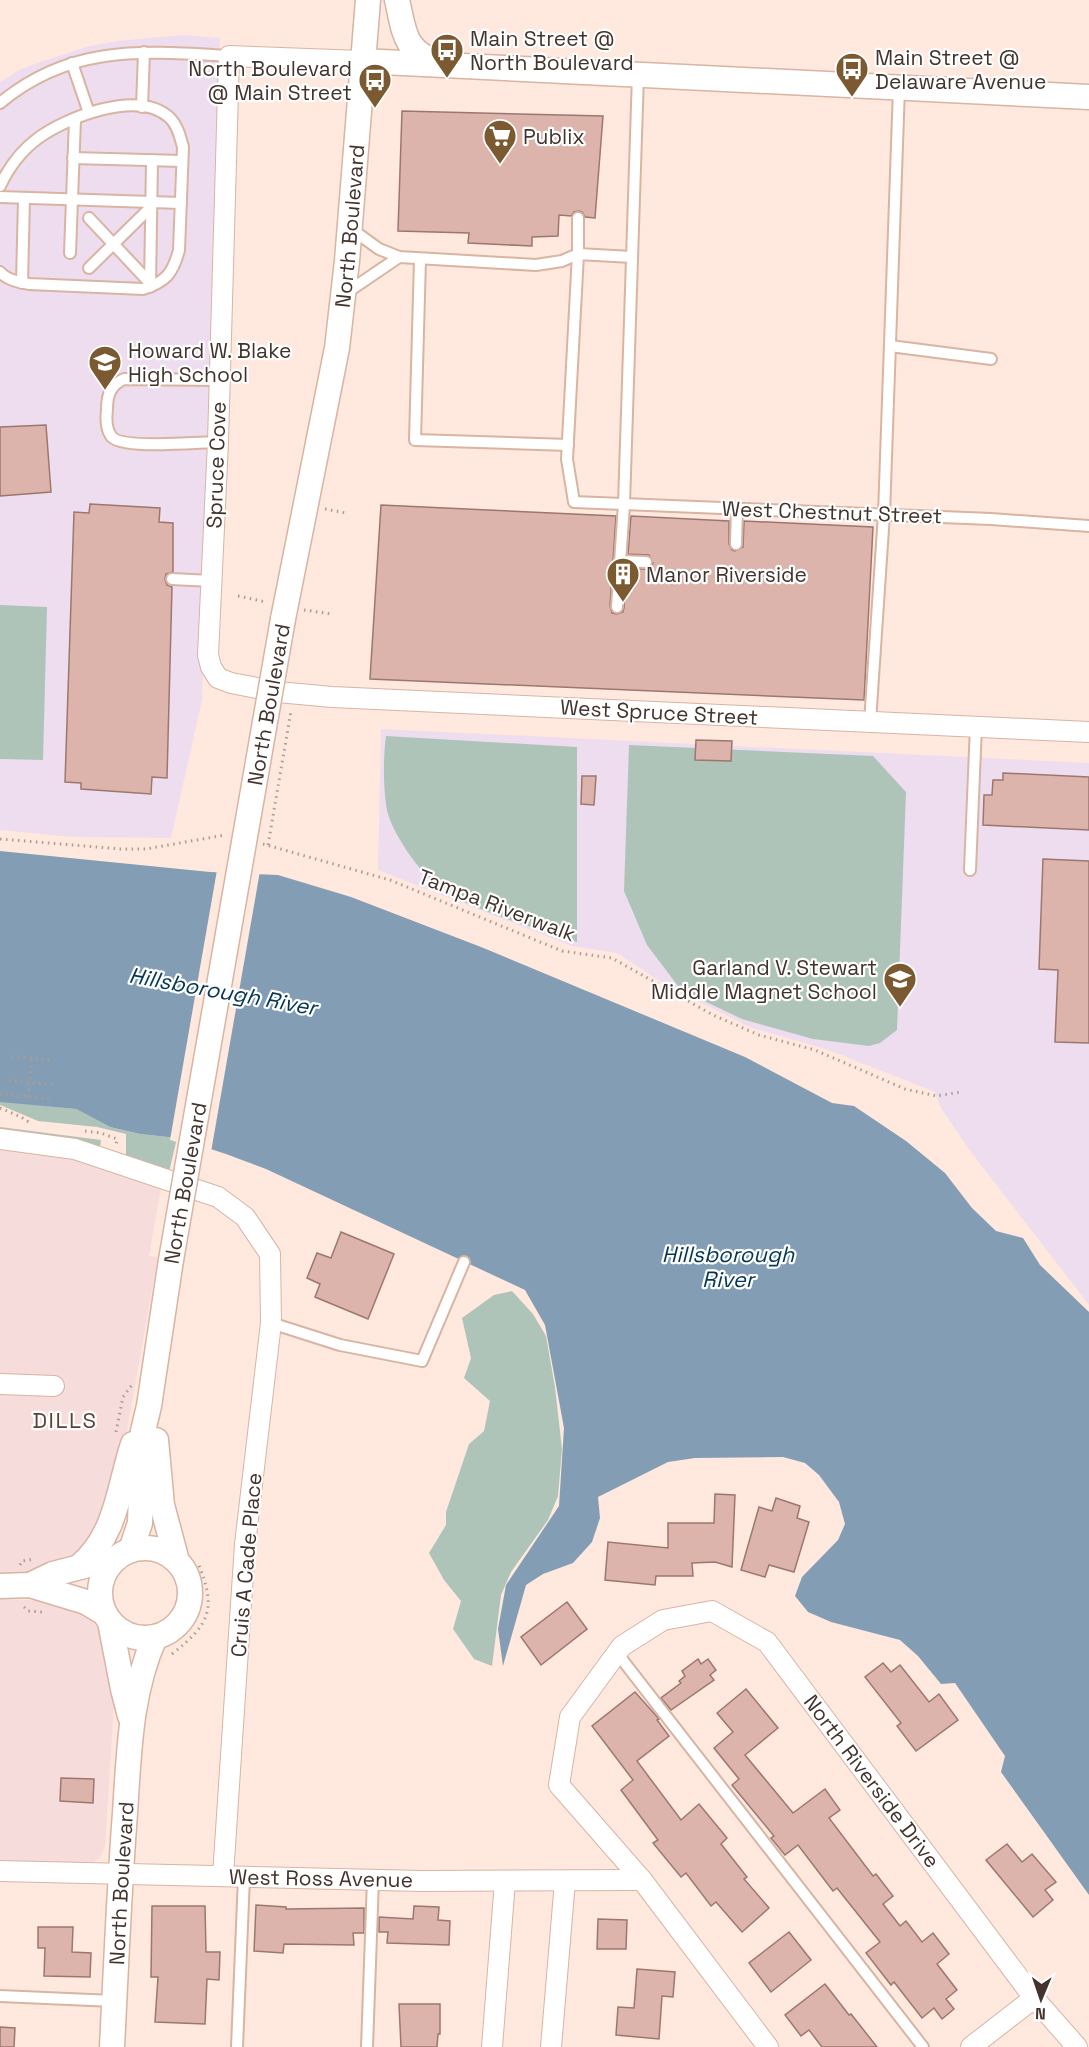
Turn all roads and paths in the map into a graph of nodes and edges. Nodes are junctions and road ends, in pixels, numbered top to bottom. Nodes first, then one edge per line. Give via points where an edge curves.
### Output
1 (368, 0) edge
2 (397, 0) edge
3 (144, 52) junction
4 (229, 56) junction
5 (362, 62) junction
6 (72, 63) junction
7 (442, 66) junction
8 (638, 75) junction
9 (899, 88) junction
10 (1089, 97) edge
11 (0, 103) edge
12 (142, 106) junction
13 (88, 113) junction
14 (75, 119) junction
15 (73, 158) junction
16 (152, 160) junction
17 (182, 161) junction
18 (3, 172) edge
19 (0, 186) edge
20 (0, 197) edge
21 (24, 198) junction
22 (72, 200) junction
23 (181, 203) junction
24 (151, 204) junction
25 (89, 218) dead end
26 (578, 218) dead end
27 (350, 228) junction
28 (114, 243) junction
29 (70, 253) dead end
30 (578, 255) junction
31 (399, 257) junction
32 (632, 257) junction
33 (420, 259) junction
34 (88, 268) dead end
35 (0, 272) edge
36 (22, 283) junction
37 (150, 285) junction
38 (343, 295) junction
39 (890, 346) junction
40 (991, 359) dead end
41 (219, 380) junction
42 (218, 442) junction
43 (568, 445) junction
44 (624, 504) junction
45 (737, 508) junction
46 (323, 509) dead end
47 (346, 513) dead end
48 (884, 514) junction
49 (1089, 526) edge
50 (736, 544) dead end
51 (620, 561) junction
52 (646, 562) dead end
53 (172, 579) dead end
54 (211, 581) junction
55 (238, 596) dead end
56 (617, 607) dead end
57 (284, 610) junction
58 (332, 614) dead end
59 (231, 683) joint
60 (291, 707) dead end
61 (870, 722) junction
62 (976, 726) junction
63 (1089, 732) edge
64 (226, 835) dead end
65 (0, 838) edge
66 (260, 843) dead end
67 (267, 845) junction
68 (970, 870) dead end
69 (12, 1056) dead end
70 (32, 1058) junction
71 (54, 1060) dead end
72 (9, 1081) dead end
73 (52, 1084) dead end
74 (961, 1092) dead end
75 (0, 1094) edge
76 (28, 1097) junction
77 (49, 1099) dead end
78 (0, 1108) edge
79 (33, 1125) dead end
80 (0, 1139) edge
81 (464, 1262) dead end
82 (270, 1323) junction
83 (0, 1384) edge
84 (54, 1386) dead end
85 (123, 1397) dead end
86 (149, 1406) junction
87 (114, 1441) dead end
88 (125, 1553) junction
89 (38, 1559) dead end
90 (187, 1560) junction
91 (22, 1561) dead end
92 (80, 1566) junction
93 (30, 1585) junction
94 (0, 1586) edge
95 (28, 1611) dead end
96 (49, 1612) dead end
97 (107, 1618) junction
98 (155, 1637) junction
99 (620, 1650) junction
100 (166, 1659) dead end
101 (132, 1720) junction
102 (0, 1871) edge
103 (121, 1874) junction
104 (223, 1876) junction
105 (244, 1877) junction
106 (373, 1879) junction
107 (642, 1880) junction
108 (505, 1881) junction
109 (565, 1881) junction
110 (0, 1996) edge
111 (1034, 1998) junction
112 (114, 2001) junction
113 (112, 2047) edge
114 (237, 2047) edge
115 (368, 2047) edge
116 (492, 2047) edge
117 (551, 2047) edge
118 (768, 2047) edge
119 (923, 2047) edge
120 (970, 2047) edge
121 (1077, 2047) edge

1 - 5 street, North Boulevard
2 - 7 street via 411,48
3 - 4 lane
3 - 6 lane
3 - 12 lane
4 - 5 street
4 - 41 street, Spruce Cove
5 - 7 street
5 - 27 street, North Boulevard
6 - 11 lane via 39,76
6 - 13 lane
7 - 8 street
8 - 9 street
8 - 32 lane
9 - 10 street
9 - 39 lane
12 - 13 lane
12 - 17 lane via 169,118 183,147
13 - 14 lane
14 - 15 lane
14 - 18 lane via 36,140
15 - 16 lane
15 - 22 lane
16 - 17 lane
16 - 24 lane
17 - 23 lane
18 - 19 lane
20 - 21 lane
21 - 22 lane
21 - 36 lane
22 - 24 lane
22 - 29 lane
23 - 24 lane
23 - 37 lane via 175,264 168,276 157,285
24 - 28 lane
24 - 37 lane
25 - 28 lane
26 - 30 lane
27 - 31 lane via 379,249
27 - 38 street, North Boulevard
28 - 34 lane
28 - 37 lane
30 - 32 lane
30 - 33 lane via 536,265
30 - 43 lane
31 - 33 lane
31 - 38 lane
32 - 44 lane
33 - 43 lane via 415,440
35 - 36 lane
36 - 37 lane via 143,289
38 - 57 street, North Boulevard via 335,356
39 - 40 lane
39 - 48 lane
41 - 42 street, Spruce Cove
41 - 42 lane via 124,379 115,383 106,407 110,436 116,441
42 - 54 street, Spruce Cove
43 - 44 lane, West Chestnut Street via 574,502
44 - 45 lane, West Chestnut Street
44 - 51 lane
45 - 48 lane, West Chestnut Street
45 - 50 lane
46 - 47 path
48 - 49 lane, West Chestnut Street
48 - 61 lane
51 - 52 lane
51 - 56 lane
53 - 54 lane
54 - 59 street, Spruce Cove via 208,655 218,678
55 - 57 path
57 - 58 path
57 - 86 street, North Boulevard, bridge
59 - 61 street, West Spruce Street via 278,693 332,697
60 - 67 path
61 - 62 street, West Spruce Street
62 - 63 street, West Spruce Street
62 - 68 lane
64 - 65 path via 137,849
66 - 67 path, Tampa Riverwalk
67 - 74 path, Tampa Riverwalk via 390,880 562,951 612,958 713,1015 759,1035 815,1050 905,1089 937,1096
69 - 70 path
70 - 71 path
70 - 76 path
72 - 73 path
75 - 76 path
76 - 77 path
78 - 79 path
80 - 82 street, Cruis A Cade Place via 75,1149 218,1197 245,1217 270,1254
81 - 82 lane via 422,1361 340,1345
82 - 104 street, Cruis A Cade Place via 245,1544
83 - 84 street
85 - 87 path
86 - 88 street, North Boulevard via 141,1456 140,1523
86 - 90 street, North Boulevard via 155,1426 162,1506
86 - 92 street via 135,1436 119,1500 105,1534 93,1555
88 - 90 street via 155,1549
88 - 92 street
88 - 97 street via 102,1576 100,1603
89 - 91 path
90 - 98 street via 190,1599 186,1612 168,1632
90 - 100 path via 209,1593 207,1613 199,1630
92 - 93 street
93 - 94 street
93 - 97 street via 86,1602
95 - 96 path
97 - 98 street via 117,1629 135,1638
97 - 101 street, North Boulevard
98 - 101 street, North Boulevard via 144,1665
99 - 107 street via 570,1717 559,1785
99 - 111 street, North Riverside Drive via 663,1620 712,1611 767,1642
99 - 119 lane
101 - 103 street, North Boulevard
102 - 103 street, West Ross Avenue
103 - 104 street, West Ross Avenue
103 - 112 street, North Boulevard
104 - 105 street, West Ross Avenue
105 - 106 street, West Ross Avenue
105 - 114 lane
106 - 108 street, West Ross Avenue
106 - 115 lane
107 - 109 street, West Ross Avenue
107 - 118 street
108 - 109 street, West Ross Avenue
108 - 116 street
109 - 117 street
110 - 112 lane
111 - 120 street
111 - 121 street, North Riverside Drive
112 - 113 street, North Boulevard

